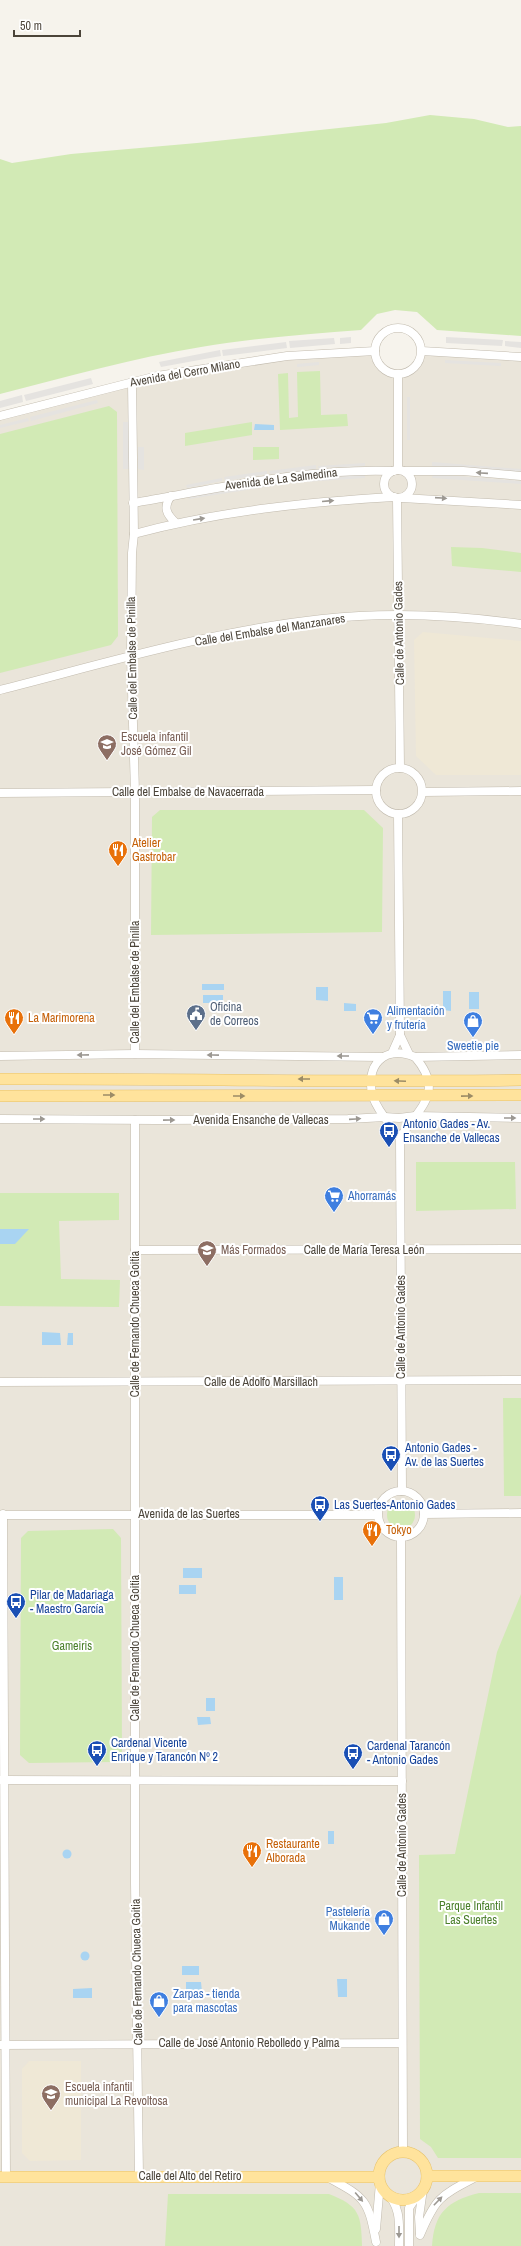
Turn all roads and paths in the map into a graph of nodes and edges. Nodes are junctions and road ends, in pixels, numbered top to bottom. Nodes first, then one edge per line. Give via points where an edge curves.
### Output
1 (374, 351) junction
2 (422, 351) junction
3 (521, 357) edge
4 (398, 375) junction
5 (132, 382) junction
6 (0, 416) edge
7 (398, 471) junction
8 (521, 476) edge
9 (171, 496) junction
10 (398, 498) junction
11 (133, 503) junction
12 (521, 505) edge
13 (176, 523) junction
14 (134, 534) junction
15 (398, 615) junction
16 (521, 624) edge
17 (131, 656) junction
18 (0, 690) edge
19 (400, 768) junction
20 (376, 790) junction
21 (521, 791) edge
22 (135, 792) junction
23 (423, 792) junction
24 (0, 793) edge
25 (398, 814) junction
26 (400, 1035) junction
27 (392, 1053) junction
28 (135, 1054) junction
29 (521, 1055) edge
30 (0, 1056) edge
31 (412, 1056) junction
32 (382, 1057) junction
33 (0, 1079) edge
34 (371, 1080) junction
35 (521, 1080) edge
36 (428, 1081) junction
37 (521, 1095) edge
38 (0, 1096) edge
39 (373, 1096) junction
40 (428, 1096) junction
41 (415, 1116) junction
42 (385, 1117) junction
43 (521, 1118) edge
44 (0, 1119) edge
45 (134, 1120) junction
46 (400, 1138) junction
47 (400, 1249) junction
48 (521, 1249) edge
49 (135, 1250) junction
50 (521, 1380) edge
51 (402, 1381) junction
52 (0, 1382) edge
53 (134, 1382) junction
54 (402, 1491) junction
55 (134, 1514) junction
56 (424, 1514) junction
57 (521, 1514) edge
58 (2, 1515) edge
59 (377, 1515) junction
60 (401, 1538) junction
61 (2, 1780) edge
62 (135, 1780) junction
63 (402, 1781) junction
64 (402, 2043) junction
65 (138, 2044) junction
66 (3, 2045) edge
67 (403, 2152) junction
68 (138, 2176) junction
69 (326, 2176) junction
70 (427, 2176) junction
71 (521, 2176) edge
72 (3, 2177) edge
73 (476, 2177) junction
74 (382, 2184) junction
75 (421, 2191) junction
76 (399, 2246) edge
77 (408, 2246) edge

1 - 2 street via 380,336 390,329 402,328 416,336
1 - 4 street via 376,360 383,369
1 - 5 street, Avenida del Cerro Milano via 287,356
2 - 3 street
2 - 4 street via 416,366 406,374
4 - 7 street
5 - 6 street, Avenida del Cerro Milano
5 - 11 street, Calle del Embalse de Pinilla
8 -> 7 street, Avenida de La Salmedina via 463,471
7 - 9 street, Avenida de La Salmedina via 276,477
7 - 10 street via 386,476 384,484 387,492
7 - 10 street via 408,474 412,483 410,492
9 - 11 street, Avenida de La Salmedina
9 - 13 street via 166,505 166,512
10 -> 12 street
13 -> 10 street via 282,506
10 - 15 street, Calle de Antonio Gades
11 - 14 street, Calle del Embalse de Pinilla
13 - 14 street
14 - 17 street, Calle del Embalse de Pinilla
15 - 16 street, Calle del Embalse del Manzanares
15 - 17 street, Calle del Embalse del Manzanares via 321,619 211,637
15 - 19 street, Calle de Antonio Gades
17 - 18 street, Calle del Embalse del Manzanares
17 - 22 street, Calle del Embalse de Pinilla
19 - 20 street via 386,772 378,782
19 - 23 street via 410,770 416,775
20 - 22 street, Calle del Embalse de Navacerrada
20 - 25 street via 378,802 386,811
21 - 23 street
22 - 24 street, Calle del Embalse de Navacerrada
22 - 28 street, Calle del Embalse de Pinilla
23 - 25 street via 416,807
25 - 26 street
26 - 27 street
26 - 31 street
27 - 31 street
27 - 32 street
28 -> 30 street
32 -> 28 street
29 - 31 street
31 - 36 street via 423,1067
32 - 34 street via 374,1065
34 -> 33 main road
36 -> 34 main road
34 - 39 street
35 - 36 main road
36 - 40 street
40 -> 37 main road, Avenida Ensanche de Vallecas
38 -> 39 main road, Avenida Ensanche de Vallecas
39 - 40 main road, Avenida Ensanche de Vallecas
39 - 42 street via 378,1110
40 - 41 street via 425,1105
41 - 42 street, Avenida Ensanche de Vallecas
41 -> 43 street, Avenida Ensanche de Vallecas
41 - 46 street
45 -> 42 street, Avenida Ensanche de Vallecas
42 - 46 street
44 -> 45 street, Avenida Ensanche de Vallecas
45 - 49 street, Calle de Fernando Chueca Goitia
46 - 47 street, Calle de Antonio Gades
47 - 48 street, Calle de María Teresa León
47 - 49 street, Calle de María Teresa León
47 - 51 street, Calle de Antonio Gades
49 - 53 street, Calle de Fernando Chueca Goitia
50 - 51 street, Calle de Adolfo Marsillach
51 - 53 street, Calle de Adolfo Marsillach
51 - 54 street, Calle de Antonio Gades
52 - 53 street, Calle de Adolfo Marsillach
53 - 55 street, Calle de Fernando Chueca Goitia
54 - 56 street via 411,1493 419,1499
54 - 59 street via 393,1492 384,1498
55 - 58 street, Avenida de las Suertes
55 - 59 street, Avenida de las Suertes
55 - 62 street, Calle de Fernando Chueca Goitia
56 - 57 street
56 - 60 street via 423,1523 418,1530
58 - 61 street
59 - 60 street via 378,1522 386,1532
60 - 63 street, Calle de Antonio Gades
61 - 62 street
61 - 66 street
62 - 63 street
62 - 65 street, Calle de Fernando Chueca Goitia
63 - 64 street, Calle de Antonio Gades
64 - 65 street, Calle de José Antonio Rebolledo y Palma
64 - 67 street, Calle de Antonio Gades
65 - 66 street, Calle de José Antonio Rebolledo y Palma
65 - 68 street, Calle de Fernando Chueca Goitia
66 - 72 street
67 - 70 main road via 418,2156
67 - 74 main road via 389,2157 384,2162
68 - 69 main road, Calle del Alto del Retiro
68 - 72 main road, Calle del Alto del Retiro
69 - 74 main road, Calle del Alto del Retiro
69 -> 74 street via 356,2193 370,2211 376,2242
70 - 73 main road
70 - 75 main road
71 - 73 main road
75 -> 73 street via 418,2217 420,2235 432,2207 438,2200
74 - 75 main road via 391,2196 406,2200
74 -> 76 street via 395,2202 399,2218
75 - 77 street via 411,2204

